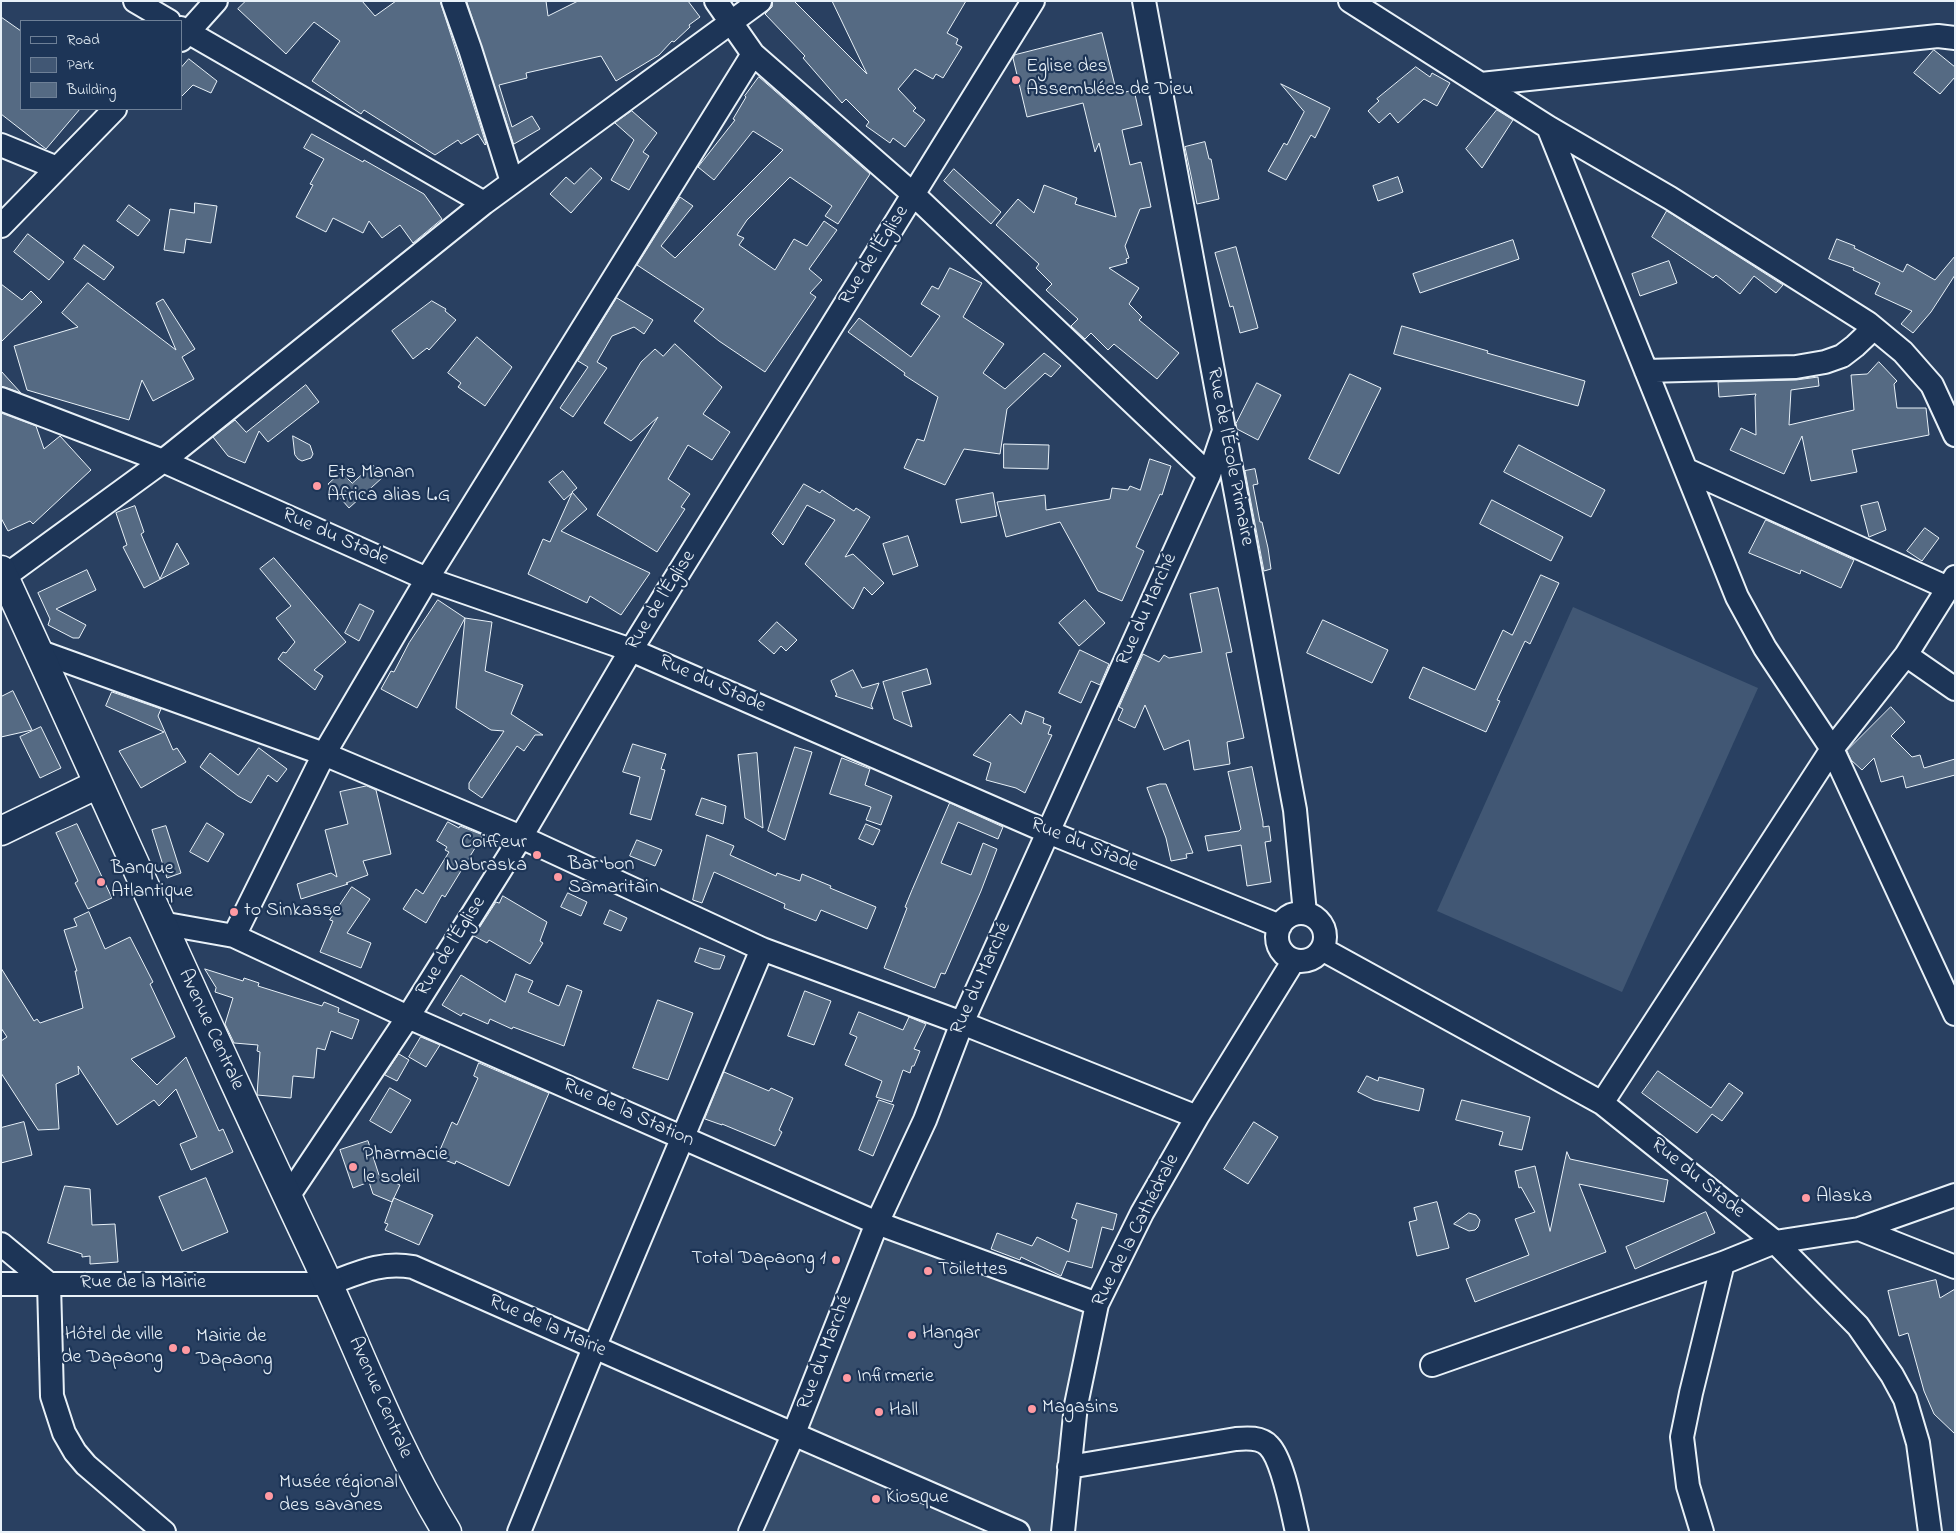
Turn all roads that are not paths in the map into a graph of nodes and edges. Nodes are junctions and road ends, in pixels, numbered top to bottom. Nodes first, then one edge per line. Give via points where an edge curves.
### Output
1 (135, 1) edge
2 (216, 1) edge
3 (453, 1) edge
4 (716, 1) edge
5 (760, 1) edge
6 (1033, 1) edge
7 (1144, 1) edge
8 (1350, 1) edge
9 (167, 20) edge
10 (732, 23) junction
11 (184, 34) edge
12 (1955, 38) edge
13 (753, 54) junction
14 (1481, 84) junction
15 (114, 110) edge
16 (1548, 127) junction
17 (1, 145) edge
18 (57, 168) junction
19 (512, 182) junction
20 (914, 194) junction
21 (484, 202) junction
22 (1, 226) edge
23 (1874, 328) junction
24 (1646, 372) junction
25 (1, 399) edge
26 (1224, 431) junction
27 (1955, 435) edge
28 (163, 461) junction
29 (1687, 470) junction
30 (1209, 475) junction
31 (3, 574) edge
32 (427, 579) junction
33 (1951, 582) edge
34 (631, 650) junction
35 (38, 651) junction
36 (1906, 655) junction
37 (1955, 689) edge
38 (1832, 749) junction
39 (324, 754) junction
40 (98, 784) junction
41 (1, 831) edge
42 (1048, 832) junction
43 (520, 837) junction
44 (1305, 913) junction
45 (161, 923) junction
46 (1280, 926) junction
47 (234, 936) junction
48 (762, 949) junction
49 (1322, 949) junction
50 (1294, 960) junction
51 (1955, 1014) edge
52 (408, 1017) junction
53 (962, 1023) junction
54 (1602, 1102) junction
55 (1197, 1117) junction
56 (682, 1138) junction
57 (1955, 1195) edge
58 (288, 1198) junction
59 (876, 1223) junction
60 (1859, 1229) junction
61 (1775, 1242) junction
62 (1, 1244) edge
63 (1724, 1264) junction
64 (1955, 1267) edge
65 (1, 1284) edge
66 (49, 1284) junction
67 (328, 1284) junction
68 (1097, 1304) junction
69 (594, 1348) junction
70 (1432, 1365) dead end
71 (794, 1433) junction
72 (1068, 1467) junction
73 (420, 1489) junction
74 (164, 1532) edge
75 (435, 1532) edge
76 (446, 1532) edge
77 (519, 1532) edge
78 (750, 1532) edge
79 (1018, 1532) edge
80 (1063, 1532) edge
81 (1298, 1532) edge
82 (1702, 1532) edge
83 (1930, 1532) edge

1 - 9 street
2 - 11 street
3 - 19 street
4 - 10 street
5 - 10 street
6 - 20 street, Rue de l'Église
7 - 26 street, Rue de l'École Primaire
8 - 14 street
10 - 13 street
10 - 19 street
11 - 21 street
12 - 14 street via 1938,36
13 - 20 street
13 - 32 street
14 - 16 street
15 - 18 street
16 - 23 street via 1670,198
16 - 24 street
17 - 18 street
18 - 22 street
19 - 21 street
20 - 30 street
20 - 34 street, Rue de l'Église
21 - 28 street
23 - 24 street via 1842,356 1825,362 1796,367
23 - 27 street via 1903,352 1932,386
24 - 29 street
25 - 28 street, Rue du Stade
26 - 30 street, Rue du Marché
26 - 44 street, Rue de l'École Primaire via 1295,810
28 - 31 street
28 - 32 street, Rue du Stade
29 - 33 street
29 - 38 street via 1737,597 1765,648
30 - 42 street, Rue du Marché
31 - 35 main road, Avenue Centrale
32 - 34 street, Rue du Stade
32 - 39 street
33 - 36 street
34 - 42 street, Rue du Stade
34 - 43 street, Rue de l'Église
35 - 39 street
35 - 40 main road, Avenue Centrale
36 - 37 street
36 - 38 street
38 - 51 street
38 - 54 street
39 - 43 street
39 - 47 street
40 - 41 main road
40 - 45 main road, Avenue Centrale
42 - 46 street, Rue du Stade
42 - 53 street, Rue du Marché
43 - 48 street
43 - 52 street, Rue de l'Église
44 - 46 street via 1290,916
44 - 49 street via 1323,927 1325,942
45 - 47 street, Rue de la Station
45 - 58 main road, Avenue Centrale
46 - 50 street via 1278,942 1287,956
47 - 52 street, Rue de la Station
48 - 53 street
48 - 56 street
49 - 50 street via 1310,959
49 - 54 street, Rue du Stade
50 - 55 street, Rue de la Cathédrale
52 - 56 street, Rue de la Station
52 - 58 street, Rue de l'Église
53 - 55 street
53 - 59 street, Rue du Marché via 925,1120
54 - 61 street, Rue du Stade
55 - 68 street, Rue de la Cathédrale via 1142,1213
56 - 59 street, Rue de la Station
56 - 69 street
57 - 60 street
58 - 67 main road, Avenue Centrale
59 - 68 street, Rue de la Station
59 - 71 street, Rue du Marché
60 - 61 street
60 - 64 street
61 - 63 street
61 - 83 street, Rue du Stade via 1858,1326 1905,1399 1918,1442
62 - 66 street
63 - 70 street
63 - 82 street via 1682,1437 1688,1486
65 - 66 street, Rue de la Mairie
66 - 67 street, Rue de la Mairie
66 - 74 street via 52,1396 64,1434 86,1465
67 - 69 street, Rue de la Mairie via 385,1264 413,1267
67 - 73 main road, Avenue Centrale
68 - 72 street, Rue de la Cathédrale via 1076,1405
69 - 71 street, Rue de la Mairie
69 - 77 street
71 - 78 street, Rue du Marché
71 - 79 street, Rue de la Mairie
72 - 80 street, Rue de la Cathédrale
72 - 81 street via 1236,1439 1261,1441 1270,1446 1278,1460
73 - 75 main road, Avenue Centrale
73 - 76 main road, Avenue Centrale

